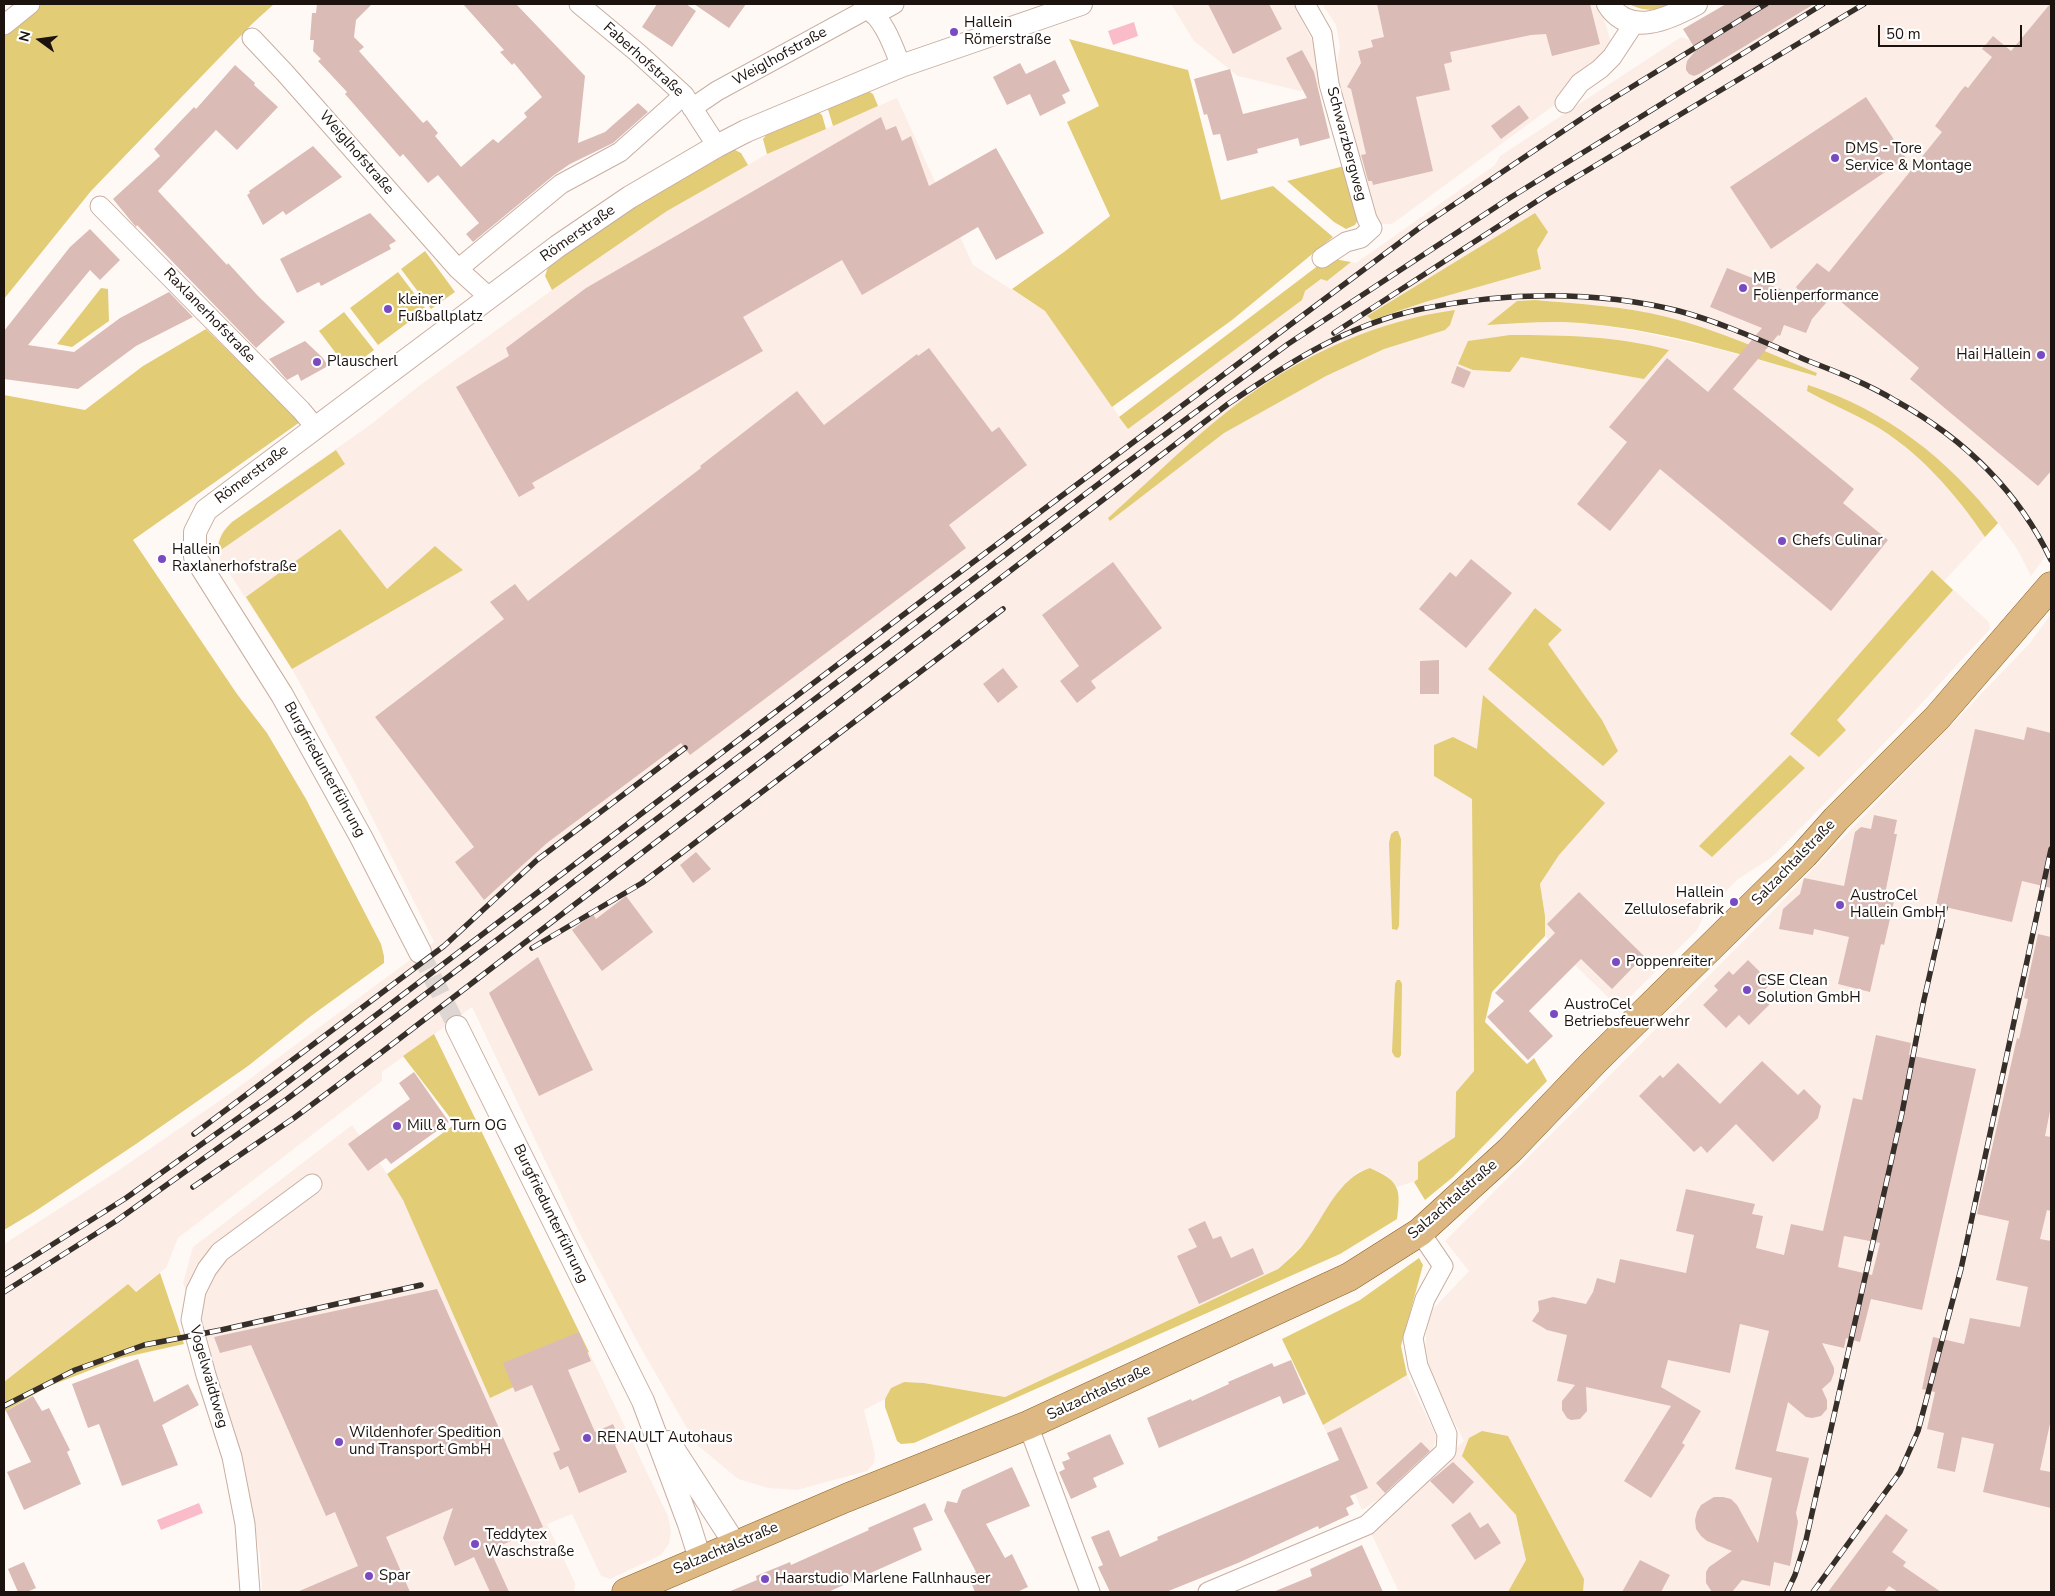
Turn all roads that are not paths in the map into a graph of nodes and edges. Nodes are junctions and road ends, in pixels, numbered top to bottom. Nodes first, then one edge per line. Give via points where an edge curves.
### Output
1 (30, 4) edge
2 (579, 4) edge
3 (894, 4) edge
4 (1081, 4) edge
5 (1305, 4) edge
6 (1608, 4) edge
7 (1696, 4) edge
8 (1057, 8) edge
9 (869, 9) edge
10 (1635, 22) junction
11 (4, 25) edge
12 (252, 38) dead end
13 (901, 66) junction
14 (688, 102) junction
15 (1565, 103) dead end
16 (717, 146) junction
17 (100, 206) dead end
18 (1322, 258) dead end
19 (458, 269) junction
20 (490, 298) junction
21 (316, 428) junction
22 (2051, 586) edge
23 (218, 594) joint
24 (420, 952) tunnel mouth
25 (457, 1027) tunnel mouth
26 (312, 1184) dead end
27 (1420, 1232) junction
28 (643, 1402) junction
29 (1028, 1426) junction
30 (735, 1544) junction
31 (700, 1560) junction
32 (1240, 1586) edge
33 (250, 1592) edge
34 (626, 1592) edge
35 (1090, 1592) edge
36 (1208, 1592) edge

1 - 11 street
2 - 14 street, Faberhofstraße via 638,53
3 - 9 street, Weiglhofstraße
4 - 8 street, Römerstraße
5 - 18 street, Schwarzbergweg via 1322,34 1329,84 1366,219 1372,228 1361,238 1346,242
6 - 10 street via 1622,17
7 - 10 street via 1662,20 1647,24
8 - 13 street, Römerstraße
9 - 13 street via 889,34
9 - 14 street, Weiglhofstraße via 717,91
10 - 15 street via 1612,57 1580,83
12 - 19 street, Weiglhofstraße
13 - 16 street, Römerstraße
14 - 16 street, Faberhofstraße
14 - 19 street, Weiglhofstraße via 620,152 561,184
16 - 20 street, Römerstraße via 630,197
17 - 21 street, Raxlanerhofstraße
19 - 20 street, Weiglhofstraße
20 - 21 street, Römerstraße
21 - 23 street, Römerstraße via 206,510 195,532 196,557
22 - 27 main road, Salzachtalstraße via 1937,718 1804,855 1595,1061 1510,1150
23 - 24 street, Burgfriedunterführung via 282,695
25 - 28 street, Burgfriedunterführung
26 - 33 street, Vogelwaidtweg via 220,1252 196,1291 191,1320 232,1457 245,1524
27 - 29 main road, Salzachtalstraße via 1349,1277
27 - 32 street via 1443,1266 1425,1298 1413,1338 1418,1366 1447,1434 1446,1452 1367,1525
28 - 30 street, Burgfriedunterführung
28 - 31 street, Burgfriedunterführung
29 - 30 main road, Salzachtalstraße
29 - 35 street
30 - 31 main road, Salzachtalstraße
31 - 34 main road, Salzachtalstraße
32 - 36 street

